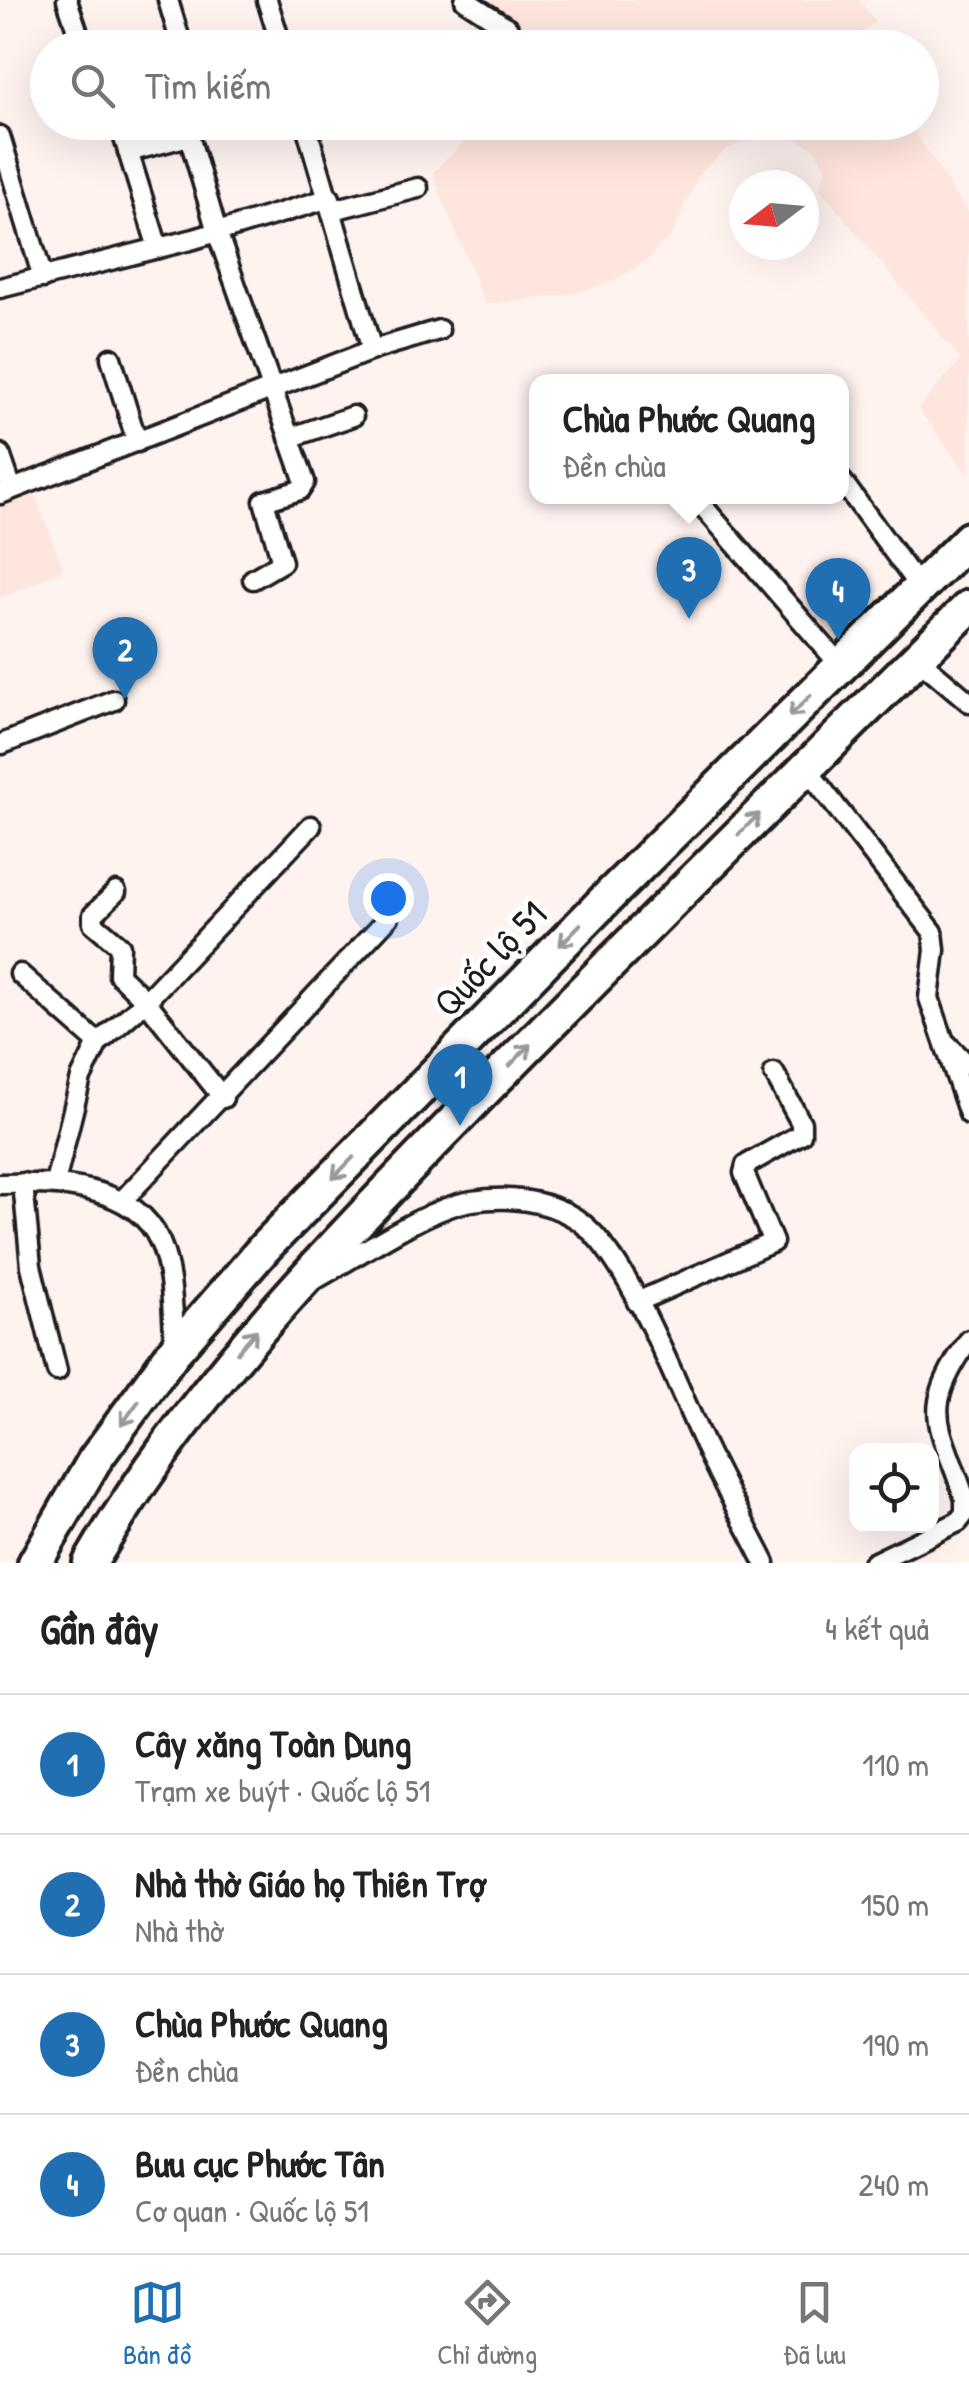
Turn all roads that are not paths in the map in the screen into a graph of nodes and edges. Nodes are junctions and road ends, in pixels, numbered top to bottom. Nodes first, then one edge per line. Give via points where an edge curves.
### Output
1 (67, 0) edge
2 (168, 0) edge
3 (267, 0) edge
4 (465, 0) edge
5 (76, 30) edge
6 (177, 30) edge
7 (276, 30) edge
8 (508, 30) edge
9 (0, 136) edge
10 (124, 140) edge
11 (159, 140) edge
12 (190, 140) edge
13 (312, 140) edge
14 (128, 152) junction
15 (418, 188) dead end
16 (332, 204) junction
17 (217, 232) junction
18 (158, 248) junction
19 (43, 278) junction
20 (0, 288) edge
21 (439, 330) dead end
22 (372, 350) junction
23 (111, 358) dead end
24 (272, 391) junction
25 (353, 416) dead end
26 (289, 438) junction
27 (137, 442) junction
28 (0, 454) edge
29 (849, 491) edge
30 (6, 492) edge
31 (701, 504) edge
32 (969, 539) edge
33 (253, 579) dead end
34 (920, 588) junction
35 (969, 607) edge
36 (917, 658) junction
37 (842, 666) junction
38 (114, 700) dead end
39 (969, 702) edge
40 (1, 743) edge
41 (806, 768) junction
42 (311, 826) dead end
43 (116, 892) dead end
44 (390, 917) dead end
45 (20, 974) dead end
46 (146, 1000) junction
47 (943, 1041) junction
48 (98, 1043) junction
49 (969, 1066) edge
50 (774, 1073) dead end
51 (223, 1098) junction
52 (969, 1114) edge
53 (23, 1183) junction
54 (54, 1183) junction
55 (0, 1184) edge
56 (122, 1201) junction
57 (293, 1289) junction
58 (637, 1302) junction
59 (969, 1340) edge
60 (175, 1351) junction
61 (57, 1371) dead end
62 (35, 1563) edge
63 (90, 1563) edge
64 (765, 1563) edge
65 (873, 1563) edge

1 - 5 street
2 - 6 street
3 - 7 street
4 - 8 street
9 - 19 street
10 - 14 street
11 - 14 street
12 - 17 street
13 - 16 street
14 - 18 street
15 - 16 street
16 - 17 street
16 - 22 street
17 - 18 street
17 - 24 street
18 - 19 street
19 - 20 street
21 - 22 street
22 - 24 street
23 - 27 street
24 - 26 street
24 - 27 street
25 - 26 street
26 - 33 street via 304,487 264,501 282,562
27 - 30 street
28 - 30 street
29 - 34 street
31 - 37 street
32 - 34 highway, Quốc lộ 51
34 - 37 highway, Quốc lộ 51
35 - 36 highway
36 - 39 street
36 - 41 highway
37 -> 60 highway, Quốc lộ 51 via 266,1246
38 - 40 street
41 - 47 street via 933,932 929,998
57 -> 41 highway
42 - 46 street
43 - 46 street via 93,923 120,946 119,975
44 - 51 street
45 - 48 street
46 - 48 street
46 - 51 street
47 - 49 street
47 - 52 street
48 - 54 street via 80,1078
50 - 58 street via 801,1134 746,1165 744,1173 773,1242
51 - 56 street
53 - 54 street
53 - 55 street
53 - 61 street via 31,1266
54 - 56 street
56 - 60 street via 162,1244
57 - 58 street via 429,1213 507,1198 576,1218
63 -> 57 highway via 134,1487 210,1384
58 - 64 street
59 - 65 street via 935,1406 965,1513
60 -> 62 highway, Quốc lộ 51 via 94,1462

